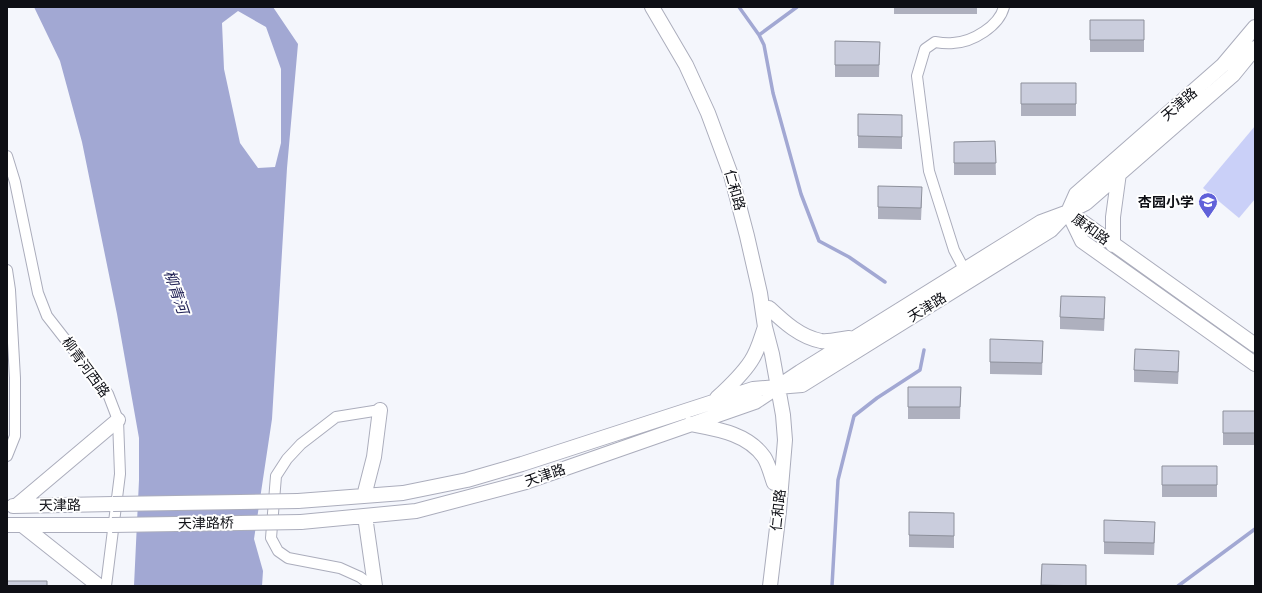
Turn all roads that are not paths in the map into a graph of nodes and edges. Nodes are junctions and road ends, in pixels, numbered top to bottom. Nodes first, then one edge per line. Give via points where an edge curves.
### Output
1 (652, 7) edge
2 (660, 7) edge
3 (1004, 7) edge
4 (1255, 28) edge
5 (1255, 48) edge
6 (7, 156) edge
7 (1119, 174) junction
8 (1068, 212) junction
9 (1114, 245) junction
10 (964, 269) junction
11 (7, 270) edge
12 (769, 308) junction
13 (765, 327) junction
14 (854, 338) junction
15 (1255, 346) edge
16 (1255, 364) edge
17 (778, 386) junction
18 (713, 402) junction
19 (380, 410) joint
20 (118, 420) junction
21 (689, 424) junction
22 (7, 456) edge
23 (774, 483) junction
24 (364, 496) junction
25 (298, 502) joint
26 (113, 504) joint
27 (12, 506) edge
28 (365, 516) junction
29 (301, 522) joint
30 (112, 524) joint
31 (7, 525) edge
32 (22, 525) junction
33 (99, 586) edge
34 (106, 586) edge
35 (372, 586) edge
36 (376, 586) edge
37 (763, 586) edge
38 (770, 586) edge

1 - 13 main road, 仁和路 via 686,65 708,113 731,175 760,292
2 - 12 main road, 仁和路 via 694,67 738,173
3 - 10 street via 992,27 976,37 954,44 935,42 926,49 917,76 929,171 954,250
4 - 8 main road, 天津路 via 1223,65 1076,194
5 - 7 main road, 天津路 via 1233,75
6 - 20 street, 柳青河西路 via 15,182 38,292 47,316 108,394
7 - 8 main road, 天津路 via 1086,203
7 - 9 main road via 1113,217
8 - 9 main road, 康和路
8 - 10 main road, 天津路 via 1041,222
8 - 16 main road, 康和路 via 1082,241
8 - 17 main road, 天津路 via 1051,230 802,385
9 - 15 main road, 康和路
10 - 14 main road, 天津路
11 - 22 street via 15,378 15,436
12 - 14 main road via 784,323 822,341
12 - 17 main road, 仁和路 via 778,352
13 - 17 main road, 仁和路
13 - 18 main road via 751,361 730,387
14 - 17 main road, 天津路
17 - 18 main road, 天津路 via 754,389
17 - 21 main road, 天津路 via 755,402
17 - 23 main road, 仁和路 via 779,440
17 - 38 main road, 仁和路 via 785,440
18 - 24 main road, 天津路 via 467,480 403,492
19 - 24 main road via 374,457
19 - 35 street via 336,417 301,444 288,459 276,476 271,538 278,551 288,558 340,568
20 - 27 main road
20 - 34 street, 柳青河西路 via 120,474
21 - 23 main road via 726,431 748,441 764,458
21 - 28 main road, 天津路 via 526,482 416,511
23 - 37 main road, 仁和路
24 - 25 main road, 天津路
25 - 26 main road, 天津路桥, bridge
26 - 27 main road, 天津路
28 - 29 main road, 天津路
28 - 36 main road
29 - 30 main road, 天津路桥, bridge
30 - 32 main road, 天津路
31 - 32 main road, 天津路
32 - 33 main road

